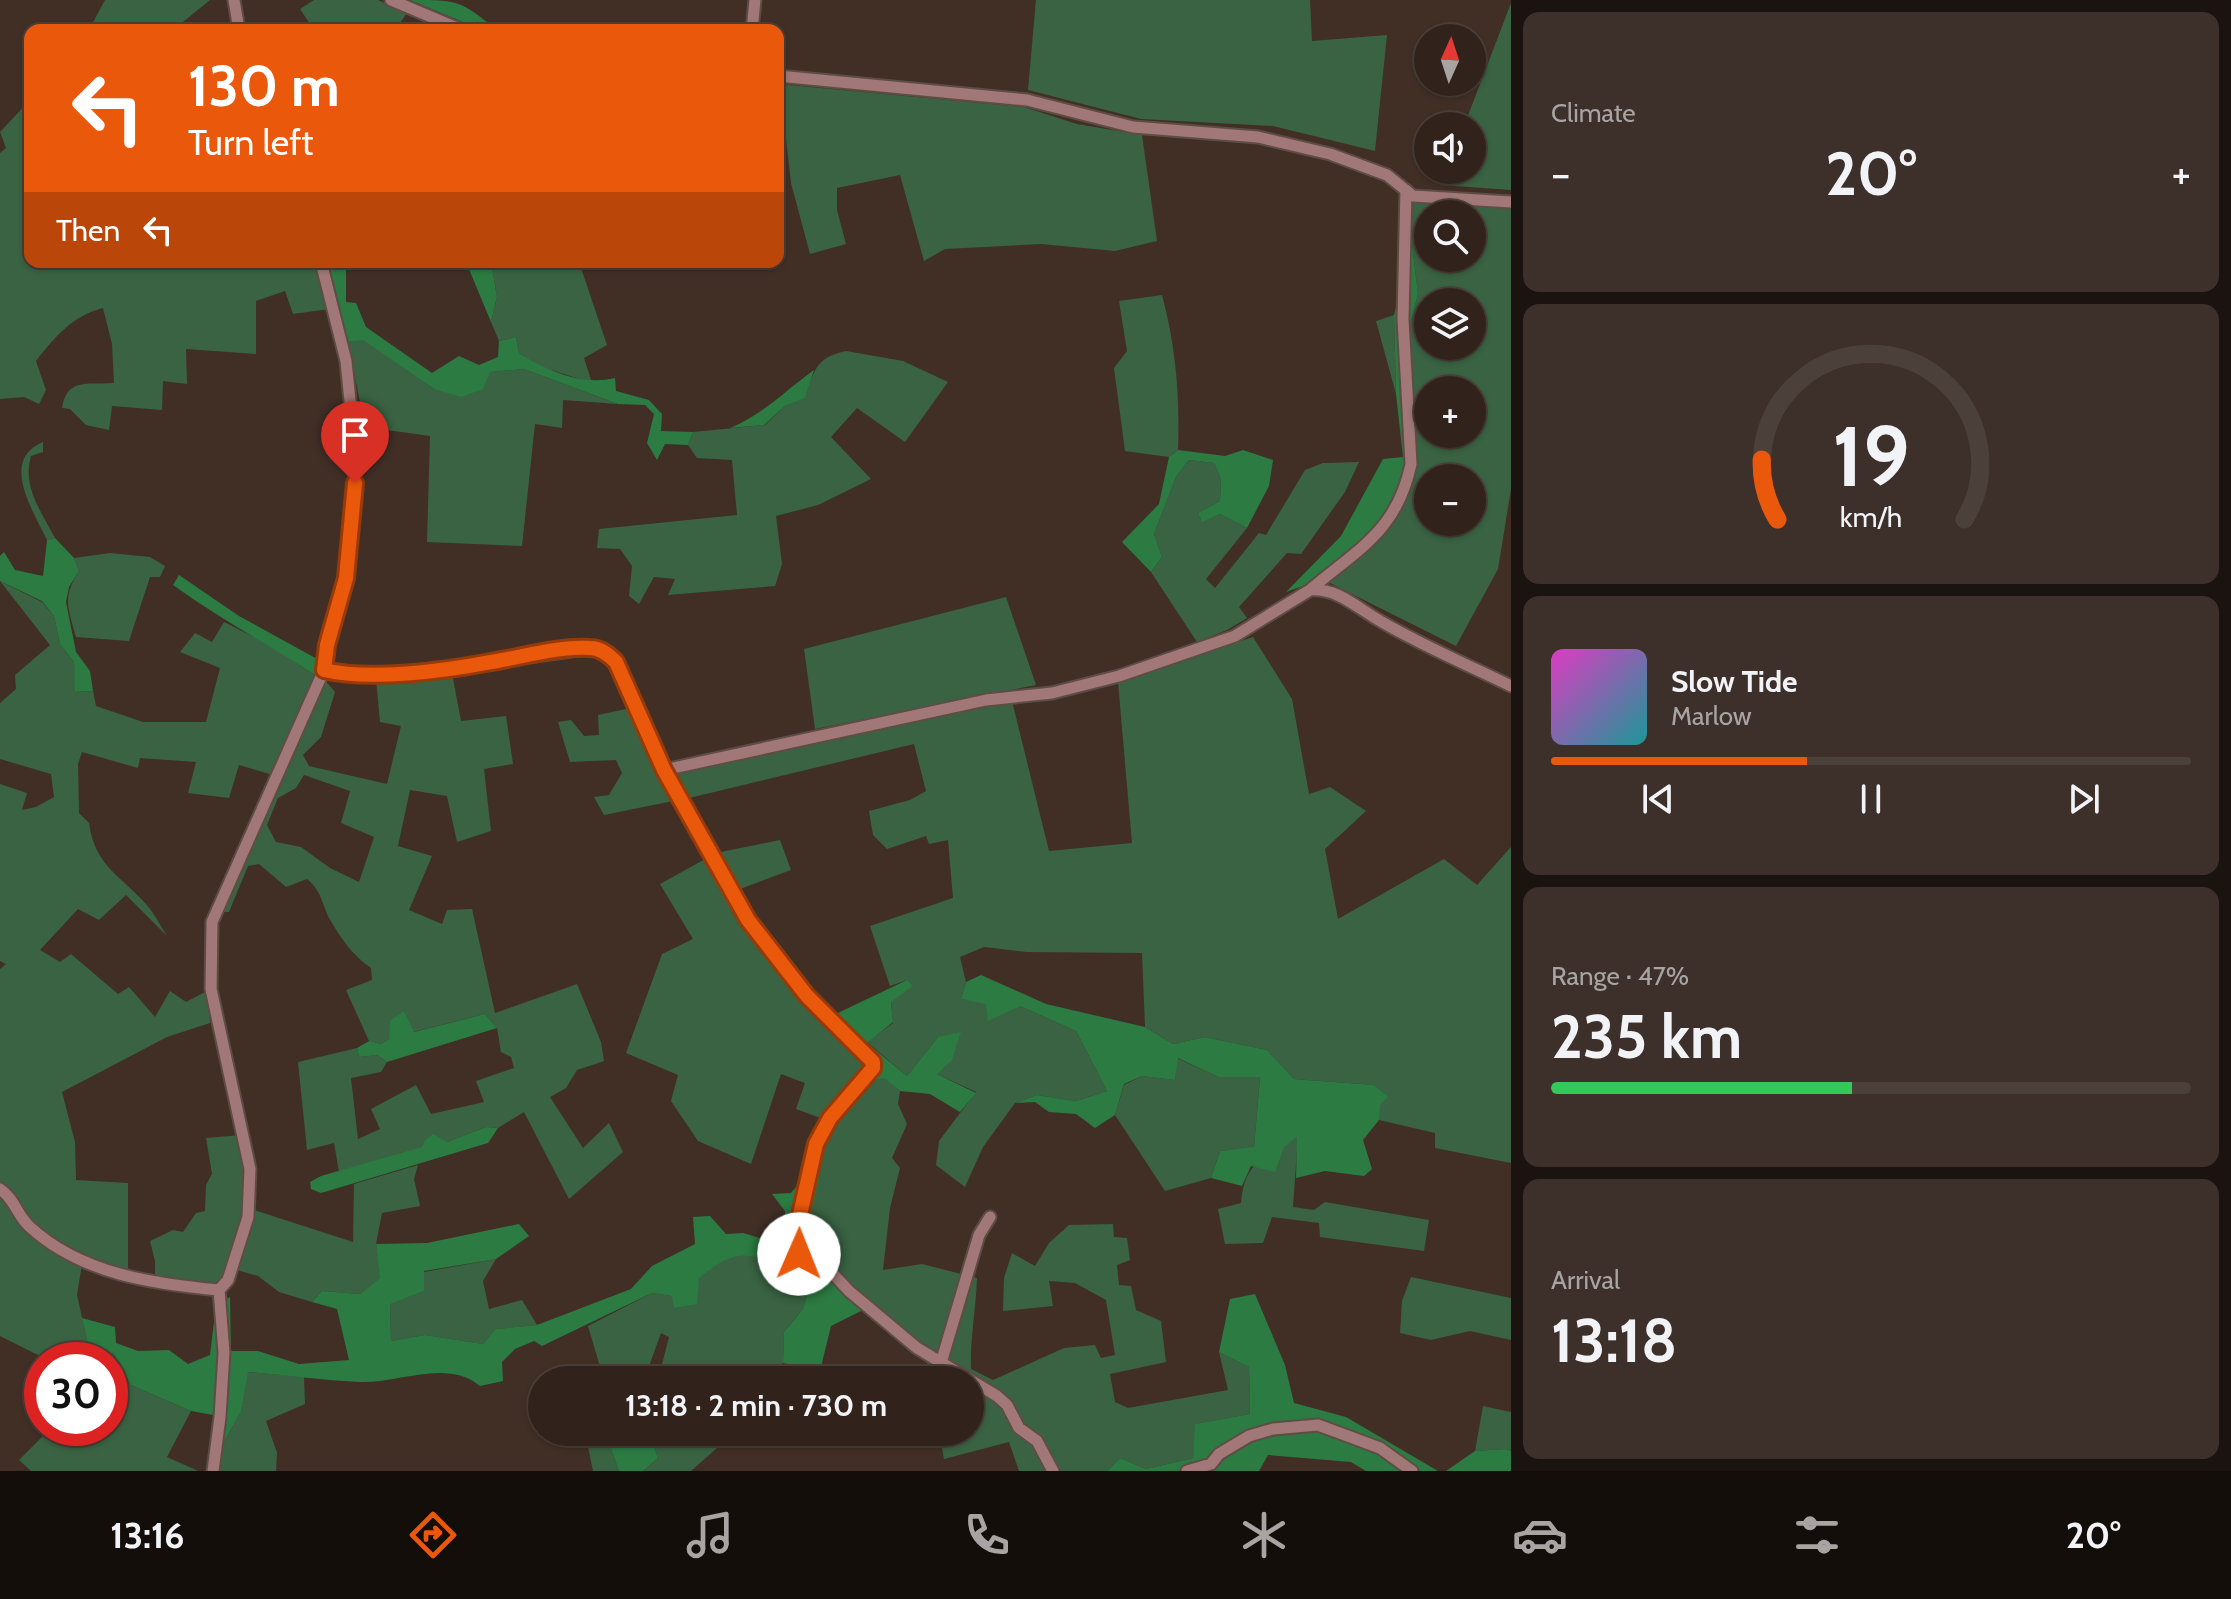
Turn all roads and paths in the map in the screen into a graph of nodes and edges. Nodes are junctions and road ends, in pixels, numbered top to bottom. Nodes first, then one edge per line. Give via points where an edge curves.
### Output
1 (234, 0) edge
2 (391, 0) edge
3 (755, 0) edge
4 (238, 24) edge
5 (448, 24) edge
6 (753, 24) edge
7 (784, 77) edge
8 (1406, 190) junction
9 (1511, 202) edge
10 (323, 268) edge
11 (1310, 590) junction
12 (324, 670) junction
13 (1511, 686) edge
14 (664, 770) junction
15 (0, 1189) edge
16 (990, 1217) dead end
17 (219, 1290) junction
18 (941, 1363) junction
19 (213, 1471) edge
20 (1053, 1471) edge
21 (1187, 1471) edge
22 (1412, 1471) edge

1 - 4 street
2 - 5 street
3 - 6 street
7 - 8 street via 1027,100 1133,127 1258,137 1344,159 1387,175
8 - 9 street via 1413,196
8 - 11 street via 1408,480 1378,535
10 - 12 street via 346,361 356,461 346,578
11 - 13 street via 1323,589 1351,601 1382,623
11 - 14 street via 1235,636 1119,676
12 - 14 street via 422,672 592,648 616,662
12 - 17 street via 212,922 211,989 250,1169 248,1217 228,1280
14 - 18 street via 711,859 775,959 873,1062 816,1144 797,1228 799,1254 835,1276 899,1334
15 - 17 street via 28,1226 72,1255 128,1278
16 - 18 street via 979,1235
17 - 19 street via 224,1353
18 - 20 street via 1007,1405 1019,1428 1037,1441
21 - 22 street via 1211,1464 1249,1436 1318,1425 1380,1448

